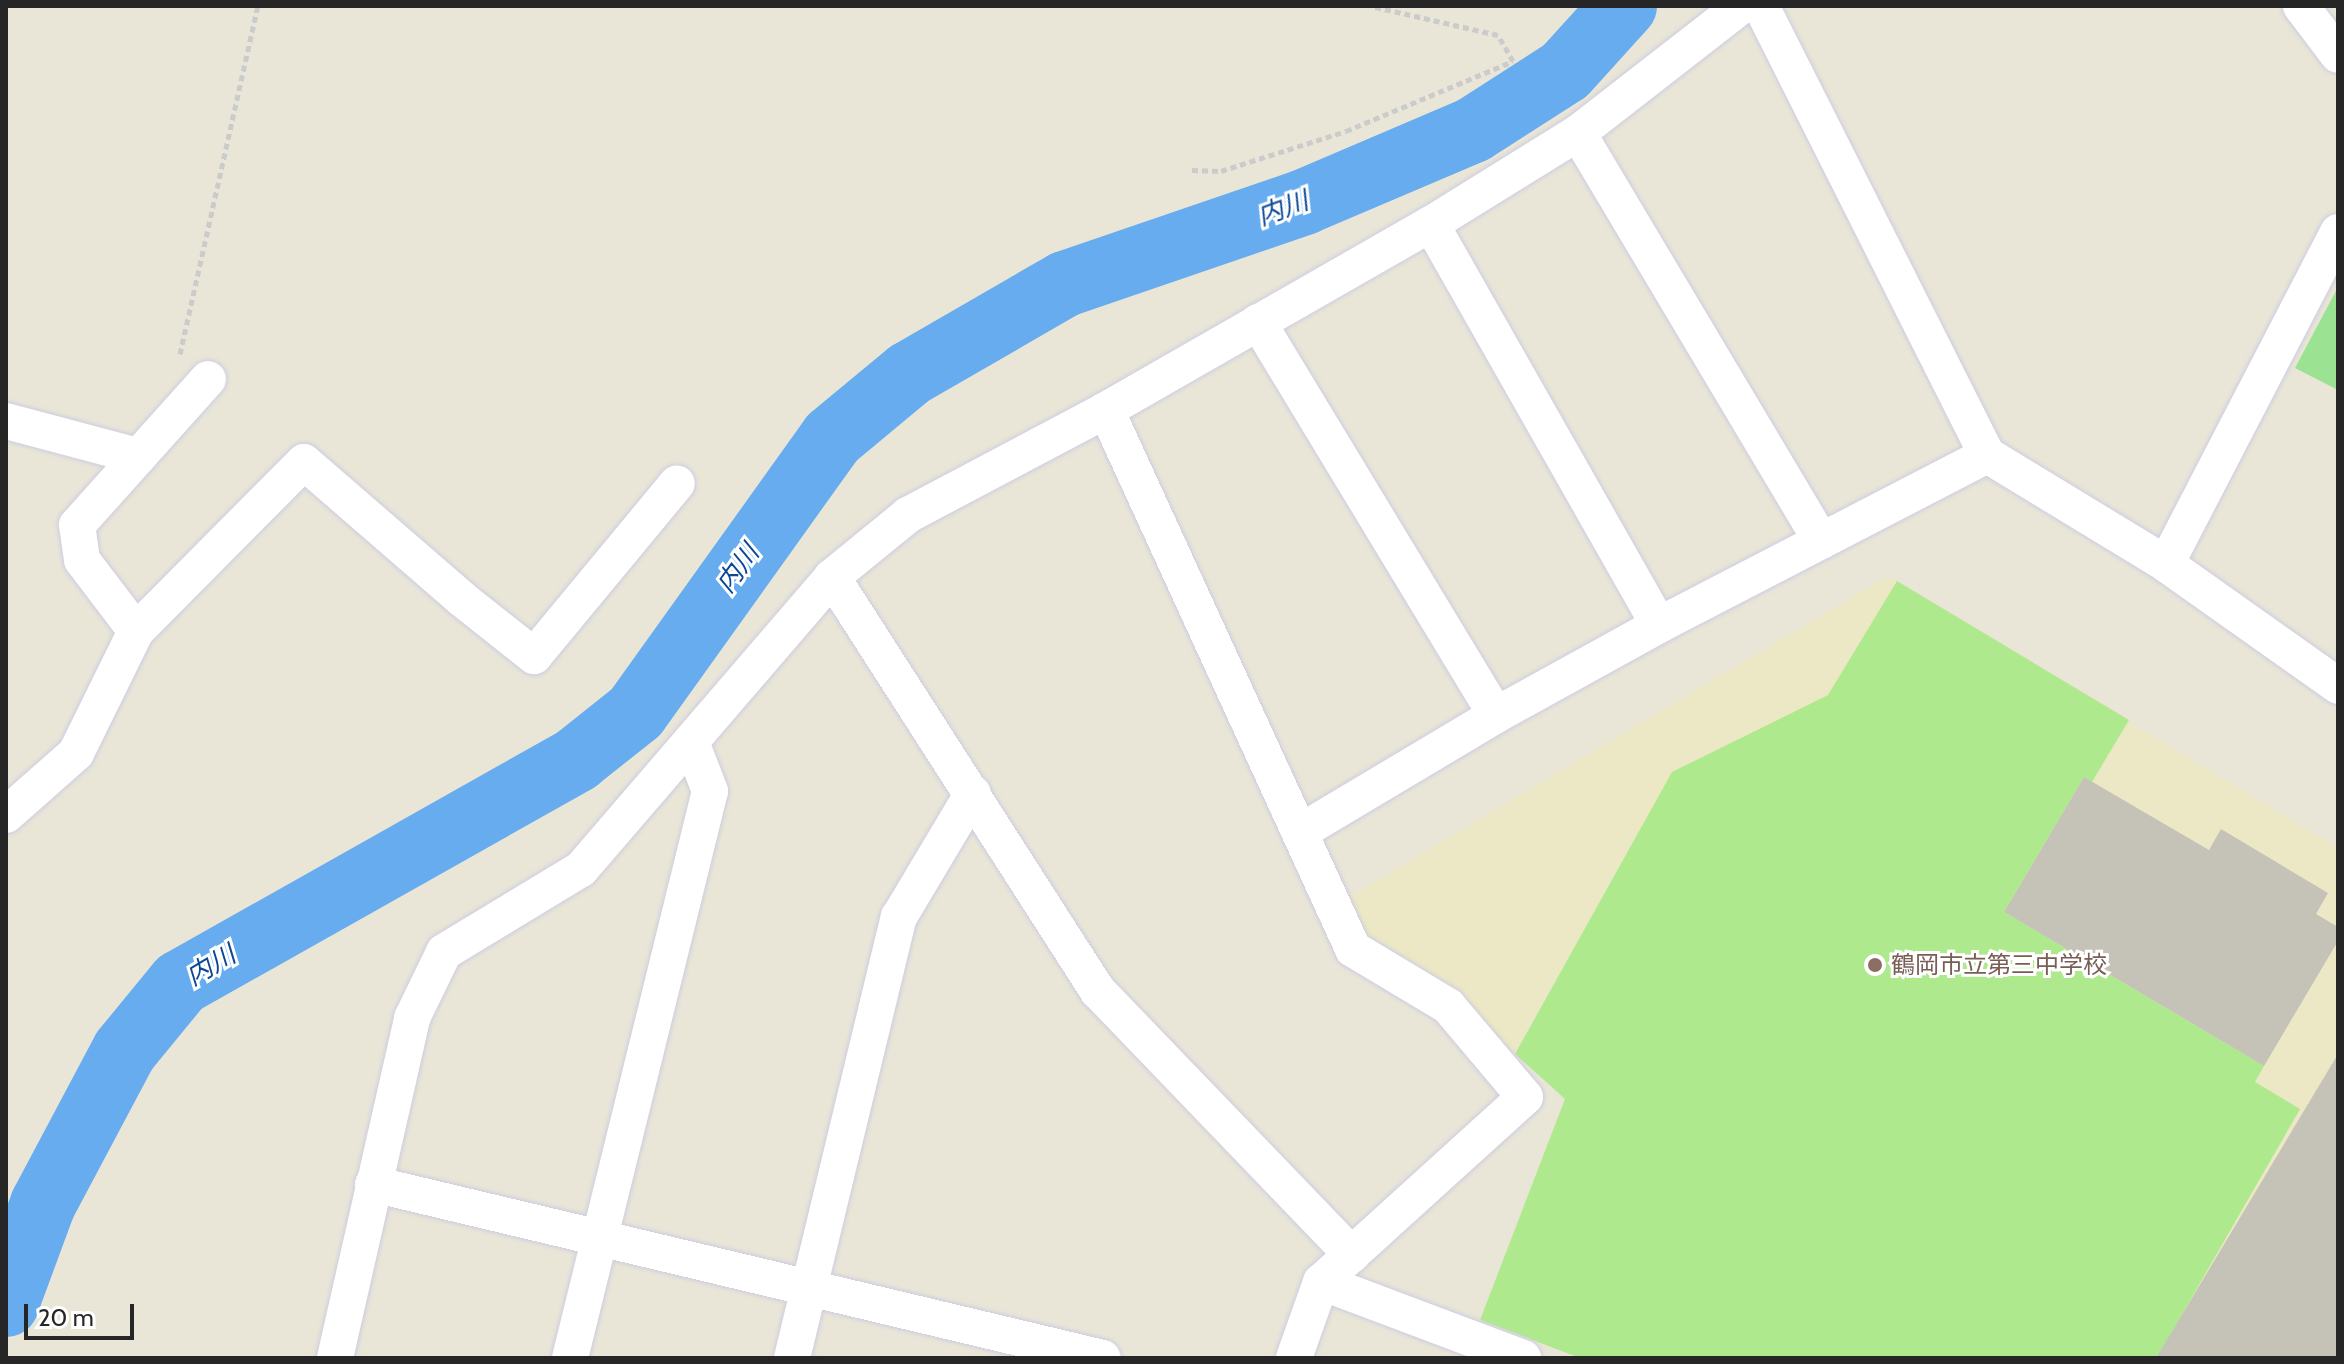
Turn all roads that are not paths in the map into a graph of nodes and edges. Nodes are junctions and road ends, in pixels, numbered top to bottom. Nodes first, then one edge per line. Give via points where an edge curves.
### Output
1 (1741, 6) edge
2 (1761, 6) edge
3 (2301, 6) edge
4 (2338, 55) edge
5 (1578, 133) junction
6 (1431, 224) junction
7 (2338, 232) edge
8 (1258, 322) junction
9 (192, 374) road end
10 (1106, 410) junction
11 (6, 421) edge
12 (1987, 455) junction
13 (138, 456) junction
14 (677, 483) dead end
15 (1821, 541) junction
16 (2166, 564) junction
17 (832, 577) junction
18 (1659, 625) junction
19 (136, 631) junction
20 (2338, 686) edge
21 (1496, 715) junction
22 (691, 742) junction
23 (973, 793) junction
24 (6, 815) edge
25 (1300, 832) junction
26 (373, 1184) junction
27 (600, 1238) junction
28 (1352, 1255) junction
29 (1321, 1282) junction
30 (809, 1288) junction
31 (335, 1358) edge
32 (570, 1358) edge
33 (792, 1358) edge
34 (1103, 1358) edge
35 (1294, 1358) edge
36 (1523, 1358) edge

1 - 5 street
2 - 12 street
3 - 4 street
5 - 6 street
5 - 15 street
6 - 8 street
6 - 18 street
7 - 16 street
8 - 10 street
8 - 21 street
9 - 13 street
10 - 17 street via 908,515
10 - 25 street
11 - 13 street
12 - 15 street
12 - 16 street
13 - 19 street via 77,525 82,560
14 - 19 street via 534,656 304,462
15 - 18 street
16 - 20 street
17 - 22 street
17 - 23 street
18 - 21 street
19 - 24 street via 76,753
21 - 25 street
22 - 26 street via 581,869 444,952 412,1018
22 - 27 street via 710,791
23 - 28 street via 1098,991
23 - 30 street via 899,917
25 - 28 street via 1353,949 1448,1006 1525,1097
26 - 27 street
26 - 31 street
27 - 30 street
27 - 32 street
28 - 29 street
29 - 35 street
29 - 36 street
30 - 33 street
30 - 34 street

